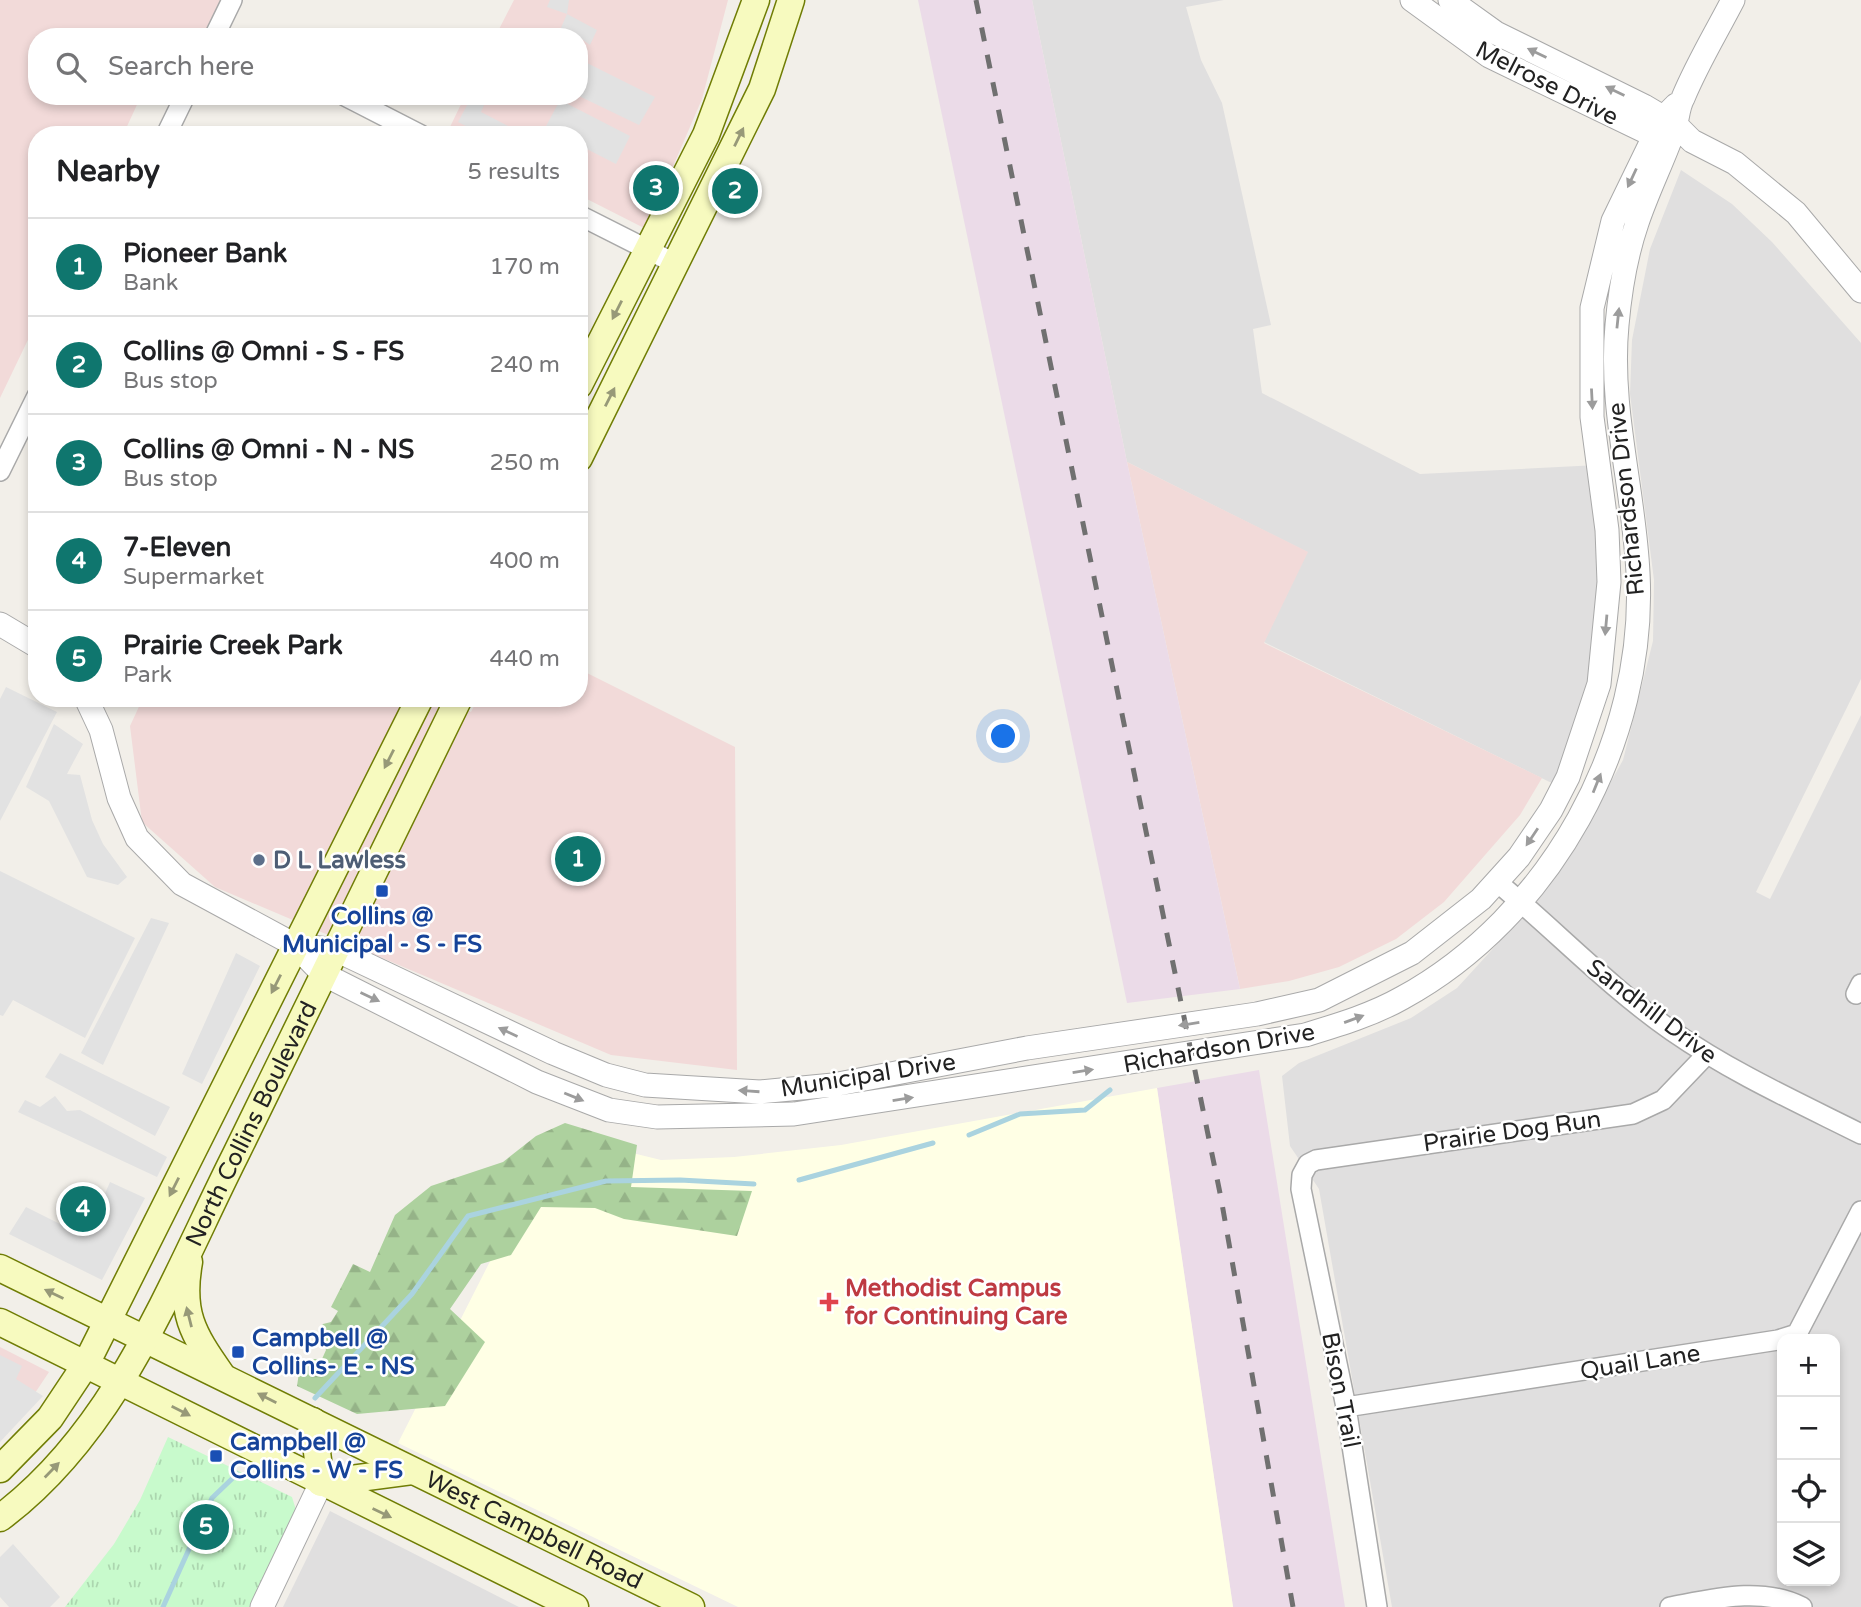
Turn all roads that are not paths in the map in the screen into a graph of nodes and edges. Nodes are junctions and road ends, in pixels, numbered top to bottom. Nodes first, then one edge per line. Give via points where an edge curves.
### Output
1 (232, 0) edge
2 (756, 0) edge
3 (791, 0) edge
4 (1412, 0) edge
5 (1450, 0) edge
6 (1733, 0) edge
7 (222, 28) edge
8 (181, 105) edge
9 (363, 105) edge
10 (170, 126) edge
11 (403, 126) edge
12 (1670, 132) junction
13 (588, 219) edge
14 (648, 249) junction
15 (676, 264) junction
16 (1861, 291) edge
17 (588, 367) edge
18 (28, 414) edge
19 (588, 440) edge
20 (0, 471) edge
21 (0, 624) edge
22 (28, 641) edge
23 (90, 707) edge
24 (415, 707) edge
25 (455, 707) edge
26 (1497, 882) junction
27 (1520, 901) junction
28 (295, 945) junction
29 (335, 950) junction
30 (323, 974) junction
31 (1257, 1014) joint
32 (1010, 1052) junction
33 (553, 1054) junction
34 (1707, 1054) junction
35 (537, 1082) junction
36 (1016, 1082) junction
37 (835, 1109) joint
38 (1861, 1134) edge
39 (1302, 1175) joint
40 (1861, 1211) edge
41 (193, 1239) junction
42 (0, 1268) edge
43 (108, 1320) junction
44 (0, 1322) edge
45 (144, 1338) junction
46 (86, 1364) junction
47 (222, 1376) junction
48 (120, 1380) junction
49 (1346, 1407) junction
50 (313, 1421) junction
51 (0, 1469) edge
52 (412, 1471) junction
53 (321, 1483) junction
54 (0, 1518) edge
55 (262, 1607) edge
56 (575, 1607) edge
57 (691, 1607) edge
58 (1377, 1607) edge
59 (1670, 1607) edge
60 (1802, 1607) edge

1 - 7 street
2 - 14 main road via 706,135
15 -> 3 main road via 762,89
4 - 12 street, Melrose Drive via 1489,56
12 -> 5 street, Melrose Drive via 1496,33
6 - 12 street, Richardson Drive
8 - 10 street
9 - 11 street
12 - 16 street, Melrose Drive via 1735,163 1774,193
12 -> 26 street, Richardson Drive via 1613,221 1592,307 1592,417 1609,582 1599,684 1568,777 1551,810
27 -> 12 street, Richardson Drive via 1564,843 1596,786 1633,660 1638,572 1615,396 1617,324 1636,225
13 - 14 street
14 - 15 street
14 -> 17 main road
19 -> 15 main road
18 - 20 street
21 - 22 street
23 - 28 street, Municipal Drive via 137,838 183,884
24 -> 28 main road, North Collins Boulevard
25 - 29 main road, North Collins Boulevard
26 - 27 street, Sandhill Drive
26 - 31 street, Richardson Drive via 1412,953 1319,1000
27 - 34 street, Sandhill Drive via 1635,1003
36 -> 27 street, Richardson Drive via 1305,1035 1339,1024 1401,999 1436,977 1472,951
28 - 29 street, Municipal Drive
28 - 30 street, Municipal Drive
28 -> 43 main road, North Collins Boulevard
29 - 30 main road, North Collins Boulevard
33 -> 29 street, Municipal Drive
30 -> 35 street, Municipal Drive
30 - 41 main road, North Collins Boulevard
31 -> 32 street, Municipal Drive
32 -> 33 street, Municipal Drive via 833,1085 760,1092 645,1085
32 - 36 street
33 - 35 street
34 - 38 street, Sandhill Drive
34 - 39 street, Prairie Dog Run via 1663,1100 1633,1114 1315,1160
35 -> 37 street, Municipal Drive via 609,1110 657,1117 777,1116
37 -> 36 street, Richardson Drive
39 - 49 street, Bison Trail via 1301,1189
40 - 49 street, Quail Lane via 1797,1334
41 - 45 main road, North Collins Boulevard
47 -> 41 main road via 197,1341 187,1317 185,1287
43 -> 42 main road, West Campbell Road
43 - 45 main road, West Campbell Road
43 - 46 main road, North Collins Boulevard
44 - 46 main road, West Campbell Road
45 - 47 main road, West Campbell Road
45 - 48 main road, North Collins Boulevard
46 - 48 main road, West Campbell Road
46 - 51 main road, North Collins Boulevard via 50,1418
50 -> 47 main road, West Campbell Road
48 -> 53 main road, West Campbell Road
54 -> 48 main road, North Collins Boulevard via 81,1440
49 - 58 street, Bison Trail
50 - 52 main road, West Campbell Road
50 - 53 main road
52 - 53 main road
52 - 57 main road, West Campbell Road
53 - 55 street
53 -> 56 main road, West Campbell Road
59 - 60 street via 1751,1595 1773,1596

